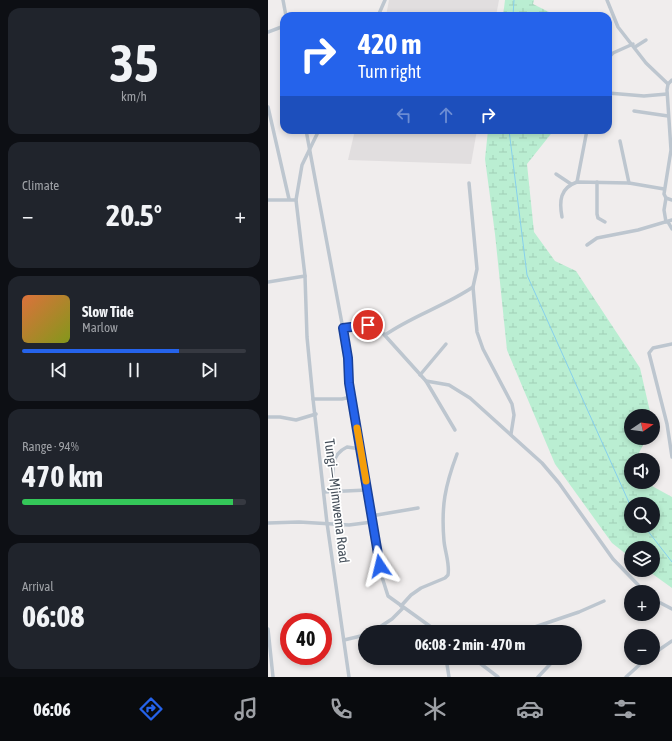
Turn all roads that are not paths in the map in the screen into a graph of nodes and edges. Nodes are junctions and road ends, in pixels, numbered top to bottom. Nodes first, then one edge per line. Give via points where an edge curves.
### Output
1 (282, 0) edge
2 (385, 0) edge
3 (606, 0) edge
4 (284, 12) edge
5 (380, 12) edge
6 (611, 12) edge
7 (612, 14) edge
8 (280, 28) edge
9 (268, 32) edge
10 (646, 40) dead end
11 (634, 46) junction
12 (612, 54) edge
13 (672, 80) edge
14 (668, 84) junction
15 (612, 93) edge
16 (667, 94) junction
17 (268, 107) edge
18 (634, 111) dead end
19 (668, 116) junction
20 (307, 134) edge
21 (317, 134) edge
22 (586, 134) edge
23 (620, 141) dead end
24 (310, 148) junction
25 (556, 174) dead end
26 (577, 182) junction
27 (597, 182) junction
28 (469, 183) dead end
29 (629, 183) junction
30 (571, 184) junction
31 (664, 189) junction
32 (666, 198) junction
33 (289, 199) junction
34 (268, 200) edge
35 (296, 200) junction
36 (672, 200) edge
37 (562, 217) dead end
38 (669, 221) edge
39 (605, 222) dead end
40 (672, 229) edge
41 (587, 245) dead end
42 (305, 276) junction
43 (268, 282) edge
44 (473, 287) junction
45 (343, 328) junction
46 (385, 335) junction
47 (446, 344) dead end
48 (672, 344) edge
49 (420, 375) junction
50 (426, 381) junction
51 (351, 397) junction
52 (313, 399) junction
53 (316, 414) junction
54 (268, 417) edge
55 (455, 430) dead end
56 (511, 434) junction
57 (361, 449) junction
58 (457, 454) dead end
59 (672, 457) edge
60 (367, 490) junction
61 (335, 491) junction
62 (324, 492) junction
63 (418, 508) dead end
64 (371, 516) junction
65 (372, 522) junction
66 (268, 523) edge
67 (327, 523) junction
68 (638, 585) edge
69 (604, 601) dead end
70 (660, 603) edge
71 (402, 607) junction
72 (672, 609) edge
73 (383, 625) edge
74 (428, 625) edge
75 (541, 625) edge
76 (268, 629) edge
77 (358, 637) edge
78 (344, 640) junction
79 (672, 640) edge
80 (269, 645) edge
81 (660, 649) edge
82 (447, 665) edge
83 (482, 665) edge
84 (549, 665) edge
85 (640, 665) edge
86 (274, 677) edge
87 (350, 677) edge
88 (449, 677) edge
89 (498, 677) edge
90 (538, 677) edge
91 (626, 677) edge

1 - 4 street
2 - 5 street
3 - 6 street
7 - 11 street via 618,27
8 - 9 street
10 - 11 street
11 - 12 street
11 - 14 street via 646,63
13 - 14 street
14 - 16 street
15 - 16 street via 644,96
16 - 19 street
17 - 33 street
18 - 19 street
19 - 31 street via 671,150
20 - 24 street
21 - 24 street, Tungi—Mjimwema Road
22 - 26 street
23 - 29 street
24 - 35 street, Tungi—Mjimwema Road via 302,165
24 - 45 street
25 - 30 street
26 - 27 street
26 - 30 street
27 - 29 street
27 - 39 street via 597,214 598,218
28 - 44 street via 477,269
29 - 31 street
30 - 37 street via 561,196
31 - 32 street
32 - 36 street
32 - 38 street via 664,212
33 - 34 street
33 - 35 street
35 - 42 street, Tungi—Mjimwema Road
38 - 40 street
38 - 41 street via 597,238
42 - 43 street
42 - 52 street, Tungi—Mjimwema Road
44 - 46 street
44 - 56 street via 479,340 514,410
45 - 46 street via 373,326
45 - 51 street
46 - 49 street
47 - 49 street
48 - 59 street via 653,348 649,353 667,424
49 - 50 street
50 - 55 street
50 - 56 street via 440,382 460,390
51 - 52 street
51 - 57 street
52 - 53 street, Tungi—Mjimwema Road
53 - 54 street via 296,420
53 - 62 street, Tungi—Mjimwema Road
56 - 68 street via 550,473 613,559
57 - 60 street
57 - 61 street via 348,447 335,459 332,464
58 - 71 street via 443,500 442,519 448,575 417,590
60 - 61 street
60 - 64 street
61 - 62 street
62 - 67 street, Tungi—Mjimwema Road
63 - 64 street
64 - 65 street
65 - 67 street via 349,525
65 - 71 street via 388,596
66 - 67 street
67 - 78 street, Tungi—Mjimwema Road
69 - 75 street
70 - 72 street
71 - 73 street
71 - 74 street
76 - 80 street
77 - 78 street
78 - 87 street, Tungi—Mjimwema Road
79 - 81 street
80 - 86 street
82 - 88 street
83 - 89 street
84 - 90 street
85 - 91 street

